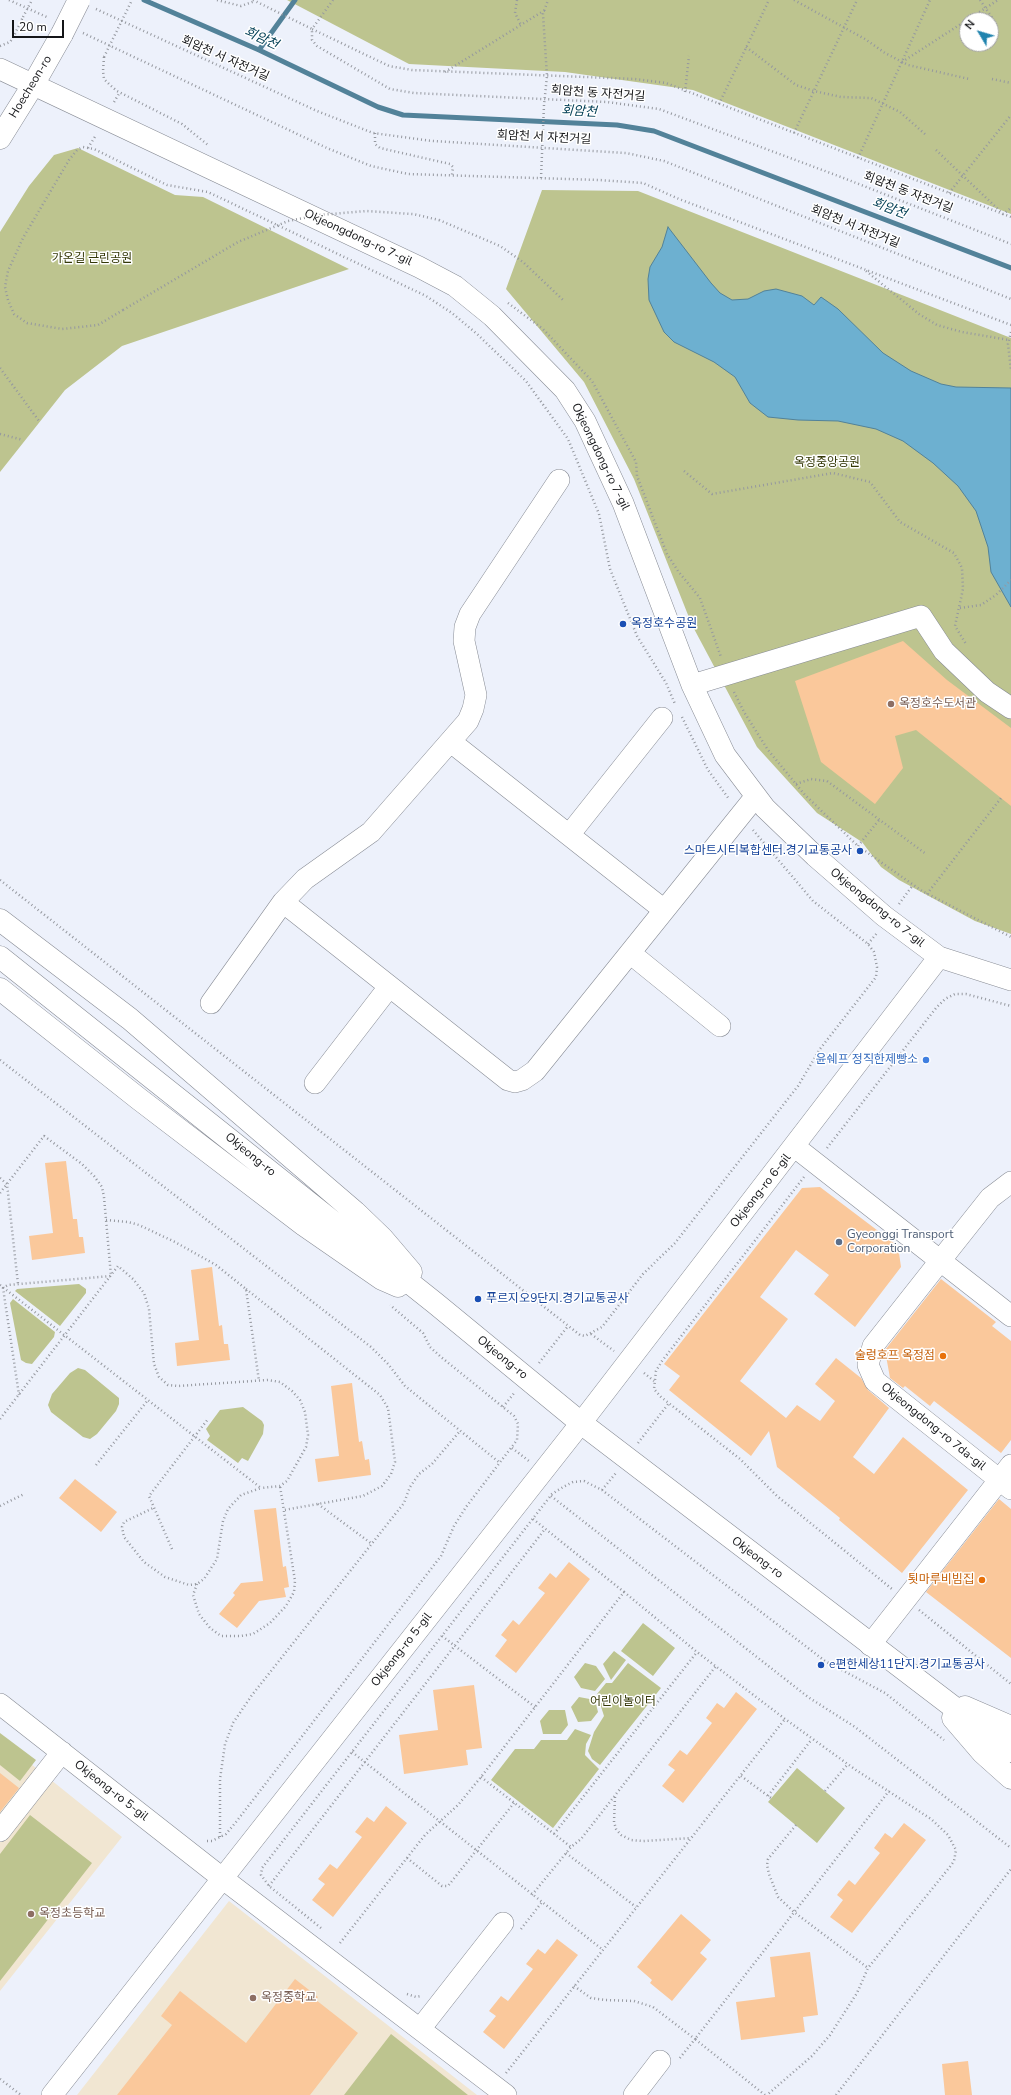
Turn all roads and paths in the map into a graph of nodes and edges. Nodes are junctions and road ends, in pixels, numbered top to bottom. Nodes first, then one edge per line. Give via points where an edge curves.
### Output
1 (9, 0) edge
2 (32, 0) edge
3 (132, 0) edge
4 (217, 0) edge
5 (255, 0) edge
6 (332, 0) edge
7 (517, 0) edge
8 (548, 0) edge
9 (769, 0) edge
10 (794, 0) edge
11 (857, 0) edge
12 (930, 0) edge
13 (980, 0) edge
14 (998, 0) edge
15 (85, 3) edge
16 (986, 8) junction
17 (545, 10) junction
18 (989, 12) edge
19 (521, 25) junction
20 (844, 28) junction
21 (65, 29) junction
22 (312, 29) junction
23 (0, 46) edge
24 (746, 47) junction
25 (689, 56) dead end
26 (901, 62) junction
27 (0, 69) edge
28 (445, 72) junction
29 (547, 76) junction
30 (969, 79) dead end
31 (992, 79) dead end
32 (1011, 82) edge
33 (33, 85) junction
34 (814, 91) junction
35 (686, 92) junction
36 (544, 99) junction
37 (882, 103) junction
38 (719, 104) junction
39 (1011, 115) edge
40 (794, 133) junction
41 (375, 134) junction
42 (926, 135) dead end
43 (0, 138) edge
44 (210, 147) dead end
45 (542, 148) junction
46 (936, 150) dead end
47 (858, 158) junction
48 (452, 175) junction
49 (963, 176) junction
50 (541, 178) junction
51 (949, 193) junction
52 (1011, 208) edge
53 (345, 210) dead end
54 (1003, 214) junction
55 (359, 217) dead end
56 (1011, 217) edge
57 (1011, 244) edge
58 (863, 269) junction
59 (1011, 299) edge
60 (563, 300) dead end
61 (506, 302) dead end
62 (1011, 325) edge
63 (1011, 332) edge
64 (1009, 340) junction
65 (0, 368) edge
66 (1011, 370) edge
67 (39, 421) dead end
68 (0, 434) edge
69 (23, 440) dead end
70 (684, 471) dead end
71 (559, 480) dead end
72 (1011, 580) edge
73 (960, 608) junction
74 (966, 645) dead end
75 (718, 650) dead end
76 (692, 685) junction
77 (732, 687) dead end
78 (1011, 708) edge
79 (662, 718) dead end
80 (451, 742) junction
81 (796, 784) junction
82 (756, 796) junction
83 (1001, 798) dead end
84 (741, 815) junction
85 (879, 820) junction
86 (569, 835) junction
87 (858, 846) junction
88 (926, 854) dead end
89 (0, 880) edge
90 (926, 894) junction
91 (283, 902) junction
92 (664, 910) junction
93 (0, 920) edge
94 (1011, 936) edge
95 (630, 953) junction
96 (0, 957) edge
97 (939, 957) junction
98 (1011, 980) edge
99 (389, 987) junction
100 (0, 989) edge
101 (211, 1003) dead end
102 (1011, 1006) edge
103 (720, 1026) dead end
104 (0, 1060) edge
105 (315, 1083) dead end
106 (795, 1147) junction
107 (823, 1153) dead end
108 (809, 1172) dead end
109 (0, 1178) edge
110 (1011, 1182) edge
111 (7, 1184) junction
112 (0, 1193) edge
113 (106, 1220) junction
114 (940, 1261) junction
115 (111, 1276) junction
116 (18, 1284) junction
117 (0, 1285) edge
118 (3, 1288) junction
119 (246, 1289) junction
120 (435, 1303) junction
121 (389, 1304) dead end
122 (1011, 1316) edge
123 (65, 1336) junction
124 (259, 1381) junction
125 (19, 1395) junction
126 (148, 1400) junction
127 (0, 1419) edge
128 (208, 1419) dead end
129 (581, 1422) junction
130 (460, 1431) junction
131 (195, 1436) junction
132 (500, 1463) junction
133 (96, 1465) dead end
134 (1007, 1478) edge
135 (280, 1486) junction
136 (261, 1488) junction
137 (24, 1494) dead end
138 (551, 1496) junction
139 (318, 1504) junction
140 (0, 1506) edge
141 (153, 1508) junction
142 (284, 1510) junction
143 (533, 1519) junction
144 (545, 1529) junction
145 (372, 1544) junction
146 (172, 1549) dead end
147 (197, 1584) junction
148 (894, 1590) dead end
149 (624, 1592) junction
150 (912, 1605) dead end
151 (442, 1636) junction
152 (870, 1645) junction
153 (455, 1646) junction
154 (697, 1652) junction
155 (716, 1666) junction
156 (1011, 1684) edge
157 (934, 1694) junction
158 (0, 1704) edge
159 (535, 1707) junction
160 (785, 1719) junction
161 (1011, 1727) edge
162 (812, 1739) junction
163 (945, 1740) dead end
164 (1011, 1751) edge
165 (62, 1752) junction
166 (352, 1752) junction
167 (365, 1763) junction
168 (848, 1764) junction
169 (740, 1776) junction
170 (481, 1778) junction
171 (1011, 1778) edge
172 (825, 1791) dead end
173 (889, 1791) junction
174 (614, 1796) junction
175 (768, 1796) junction
176 (771, 1798) dead end
177 (514, 1803) junction
178 (439, 1821) junction
179 (796, 1825) dead end
180 (0, 1831) edge
181 (554, 1834) junction
182 (220, 1837) junction
183 (691, 1838) junction
184 (203, 1841) dead end
185 (571, 1847) junction
186 (1011, 1848) edge
187 (476, 1851) junction
188 (566, 1853) junction
189 (407, 1858) junction
190 (1011, 1869) edge
191 (222, 1878) junction
192 (269, 1886) junction
193 (532, 1895) junction
194 (542, 1902) junction
195 (636, 1908) junction
196 (794, 1912) junction
197 (322, 1928) dead end
198 (510, 1929) joint
199 (334, 1938) dead end
200 (340, 1943) junction
201 (346, 1948) dead end
202 (603, 1950) junction
203 (868, 1968) junction
204 (574, 1986) junction
205 (401, 1992) dead end
206 (423, 1995) dead end
207 (420, 2029) junction
208 (694, 2039) junction
209 (660, 2061) dead end
210 (0, 2079) edge
211 (504, 2087) edge
212 (21, 2095) edge
213 (52, 2095) edge
214 (634, 2095) edge
215 (766, 2095) edge
216 (836, 2095) edge

1 - 21 path
2 - 23 path, bridge via 10,42
3 - 44 path, bridge via 104,57 104,79 117,91 182,124
4 - 5 path via 242,6
5 - 22 path
6 - 22 path
7 - 19 path via 515,13
8 - 17 path
9 - 24 path
10 - 20 path
11 - 20 path
12 - 26 path
13 - 16 path
14 - 16 path
15 - 21 main road, Hoecheon-ro, bridge
15 - 41 path, 회암천 서 자전거길 via 317,110
16 - 18 path
16 - 26 path
17 - 19 path
17 - 29 path
19 - 28 path
20 - 26 path
20 - 34 path
21 - 33 main road, Hoecheon-ro
21 - 48 path via 371,166 408,174
22 - 28 path via 389,66
22 - 36 path, 회암천 동 자전거길 via 312,40 317,46 390,89 414,93
24 - 34 path via 796,85
24 - 38 path
25 - 35 path
26 - 30 path
26 - 37 path
27 - 33 street, Okjeongdong-ro 7-gil
28 - 29 path
29 - 35 path via 635,79 666,83
29 - 36 path
31 - 32 path
33 - 43 main road, Hoecheon-ro
33 - 76 street, Okjeongdong-ro 7-gil via 419,267 455,286 492,316 565,390 585,421 623,503
34 - 37 path via 841,97 871,98
34 - 40 path
35 - 38 path
36 - 45 path
36 - 57 path, 회암천 동 자전거길 via 607,102 659,109
37 - 42 path via 900,112
37 - 47 path
38 - 40 path
39 - 49 path
40 - 47 path
41 - 45 path, 회암천 서 자전거길 via 432,141
41 - 48 path via 375,144 380,148 450,164 453,167
45 - 50 path
45 - 59 path, 회암천 서 자전거길 via 626,153 664,161
46 - 49 path
47 - 51 path
48 - 50 path
49 - 51 path
49 - 54 path
50 - 58 path via 643,183
51 - 54 path
52 - 54 path
53 - 55 path
54 - 56 path
58 - 62 path
58 - 64 path via 933,323 948,329
60 - 84 path, bridge via 523,262 500,246 438,220 413,214 366,211 288,221 238,242 98,324 62,329 28,323 14,314 5,287 8,271 23,238 69,160 83,147 167,185 208,192 426,296 452,313 526,381 568,439 599,514 610,569 637,636 666,683 708,770
61 - 75 path via 543,329 592,381 636,462 637,476 667,554 700,598
63 - 64 path
64 - 66 path
65 - 67 path
68 - 69 path
70 - 73 path via 712,494 833,472 870,482 900,522 954,553 962,568 963,589
71 - 80 street via 470,614 465,627 464,641 476,695 468,721
72 - 73 path via 981,605
73 - 74 path via 955,626
76 - 78 street via 922,616 944,651 987,692
76 - 82 street, Okjeongdong-ro 7-gil via 725,755
77 - 81 path via 763,743
79 - 86 street
80 - 86 street
80 - 91 street via 371,832 305,879
81 - 85 path via 811,779 826,781
81 - 87 path
82 - 84 street
82 - 97 street, Okjeongdong-ro 7-gil via 765,808 820,861 884,916
83 - 90 path
84 - 89 path via 813,901 868,944 874,952 876,977 820,1049 798,1086 675,1243 643,1274 602,1327 585,1336 568,1326
84 - 92 street
85 - 87 path
85 - 88 path
86 - 92 street
87 - 90 path
90 - 94 path
91 - 99 street
91 - 101 street
92 - 95 street
93 - 120 main road via 130,1020 355,1212 382,1238
95 - 99 street via 535,1071 515,1082 508,1080
95 - 103 street
96 - 120 main road, Okjeong-ro
97 - 98 street, Okjeongdong-ro 7-gil
97 - 106 street, Okjeong-ro 6-gil
99 - 105 street
100 - 120 main road via 139,1099 343,1253 382,1279
102 - 107 path via 966,994 955,994 946,999 936,1008
104 - 130 path via 371,1347 405,1386
106 - 114 street
106 - 129 street, Okjeong-ro 6-gil
108 - 148 path via 662,1361 656,1371 654,1389 740,1459 777,1496
109 - 111 path
110 - 114 street, Okjeongdong-ro 7da-gil via 990,1198
111 - 112 path
111 - 113 path via 44,1136 82,1164 98,1180 104,1197
111 - 116 path
113 - 115 path
113 - 119 path via 139,1225 174,1242 216,1265
114 - 122 street
114 - 134 street, Okjeongdong-ro 7da-gil via 873,1346 868,1365 875,1381
115 - 116 path
115 - 123 path
115 - 124 path via 118,1266 144,1293 149,1309 154,1364 159,1377 168,1385
116 - 118 path
117 - 118 path
118 - 123 path
118 - 125 path
119 - 124 path
119 - 139 path via 380,1395 388,1408 395,1462 391,1474 382,1486 369,1494
120 - 129 main road, Okjeong-ro
121 - 132 path via 423,1333 430,1347 441,1357 514,1416 518,1424 517,1440
123 - 125 path
123 - 126 path
124 - 135 path via 280,1382 300,1400 305,1412 308,1435 306,1447 287,1481
125 - 127 path
126 - 131 path
126 - 133 path
128 - 131 path
129 - 152 main road, Okjeong-ro
129 - 191 street, Okjeong-ro 5-gil
130 - 132 path
130 - 145 path via 432,1464 419,1474 410,1487 404,1503
131 - 136 path
131 - 141 path via 150,1492
132 - 182 path via 462,1513 441,1556 236,1822
134 - 152 street
135 - 136 path
135 - 142 path
136 - 147 path via 241,1494 228,1509 223,1521 217,1559 204,1579
137 - 140 path
138 - 143 path
138 - 163 path via 563,1487 579,1482 593,1484 825,1661 885,1692
138 - 186 path via 808,1697 855,1727
139 - 142 path
139 - 145 path
141 - 146 path
141 - 147 path via 124,1522 124,1537 144,1562 165,1577 185,1584
142 - 147 path via 295,1580 294,1592 270,1624 253,1634 221,1636 210,1628 199,1614 193,1595
143 - 144 path
143 - 151 path
144 - 149 path
144 - 153 path
145 - 182 path via 252,1694 233,1723 225,1744 220,1778
149 - 154 path
149 - 159 path
150 - 156 path
151 - 153 path
151 - 166 path
152 - 157 main road, Okjeong-ro
153 - 159 path
153 - 167 path
154 - 155 path
154 - 181 path
155 - 160 path
155 - 174 path
157 - 161 main road
157 - 164 main road, Okjeong-ro
157 - 171 main road via 972,1742
158 - 165 street, Okjeong-ro 5-gil
159 - 170 path
160 - 162 path
160 - 169 path
162 - 168 path
162 - 175 path
165 - 180 street
165 - 191 street, Okjeong-ro 5-gil
166 - 167 path
166 - 192 path via 262,1868 262,1875
167 - 178 path
167 - 192 path
168 - 172 path
168 - 173 path
169 - 175 path
169 - 183 path
170 - 177 path
170 - 178 path via 458,1805
173 - 196 path
173 - 203 path via 931,1819 948,1836 956,1850 954,1861 949,1868
174 - 183 path via 614,1822 621,1835 631,1840 643,1841
174 - 185 path via 580,1840
175 - 176 path
177 - 181 path
177 - 187 path
178 - 187 path
178 - 189 path
179 - 196 path via 768,1859 767,1865 778,1897
181 - 185 path
182 - 184 path via 212,1841
183 - 195 path
185 - 188 path
187 - 189 path via 446,1887
187 - 193 path
188 - 193 path
188 - 195 path
189 - 200 path
190 - 216 path
191 - 207 street
191 - 213 street, Okjeong-ro 5-gil
192 - 197 path
193 - 194 path
194 - 198 path
194 - 202 path
195 - 202 path
196 - 203 path
196 - 208 path
198 - 207 street
199 - 200 path
200 - 201 path
202 - 204 path
203 - 215 path via 857,1994 830,2035 812,2056
204 - 208 path via 591,1998 634,2001 653,2007
204 - 211 path
205 - 206 path via 416,1997
207 - 211 street
208 - 215 path
209 - 214 street
210 - 212 path

